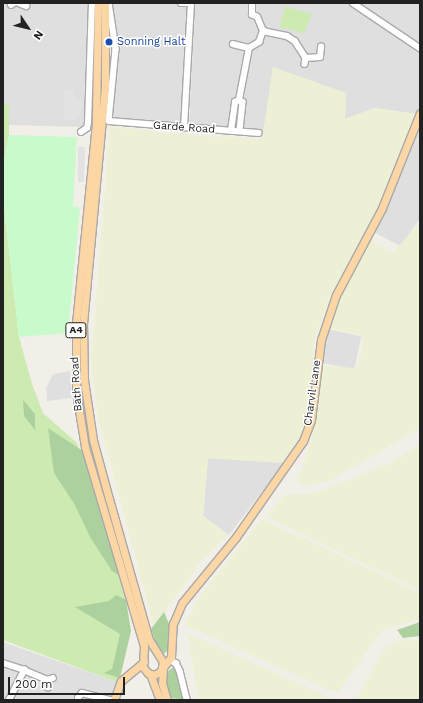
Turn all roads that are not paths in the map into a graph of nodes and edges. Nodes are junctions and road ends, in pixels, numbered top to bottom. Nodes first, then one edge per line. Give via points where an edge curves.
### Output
1 (19, 3) edge
2 (105, 3) edge
3 (109, 3) edge
4 (181, 3) edge
5 (191, 3) edge
6 (252, 3) edge
7 (353, 3) edge
8 (95, 4) edge
9 (26, 6) dead end
10 (263, 31) junction
11 (233, 44) dead end
12 (321, 47) dead end
13 (248, 48) junction
14 (420, 48) edge
15 (102, 55) junction
16 (90, 56) junction
17 (239, 100) junction
18 (420, 113) edge
19 (184, 128) junction
20 (231, 131) junction
21 (240, 131) junction
22 (81, 132) dead end
23 (259, 133) dead end
24 (172, 651) junction
25 (159, 656) junction
26 (169, 660) junction
27 (144, 661) junction
28 (3, 663) edge
29 (163, 667) junction
30 (24, 670) junction
31 (131, 673) junction
32 (148, 673) junction
33 (48, 688) dead end
34 (78, 698) dead end
35 (9, 700) edge
36 (110, 700) edge
37 (114, 700) edge
38 (165, 700) edge
39 (188, 700) edge

1 - 9 street
2 - 15 main road, Bath Road / A4
3 - 19 street, Garde Road via 116,49 109,121
4 - 5 street
5 - 19 street
6 - 10 street via 252,15 257,17
7 - 14 street
8 - 15 main road, Bath Road / A4
8 - 16 street
10 - 12 street via 287,36 301,48 306,61 319,59
10 - 13 street via 259,42
11 - 13 street
13 - 17 street
15 - 16 street
15 - 25 main road, Bath Road / A4 via 98,174 84,320 84,380 97,458 149,640
15 - 27 main road, Bath Road / A4 via 76,328 76,392 85,447 144,646
16 - 22 street via 88,123 87,128
17 - 20 street via 235,102
17 - 21 street via 243,102
18 - 24 main road, Charvil Lane via 382,208 336,295 321,340 310,420 303,441 236,536 182,603 173,624
19 - 20 street, Garde Road
20 - 21 street, Garde Road
21 - 23 street, Garde Road
24 - 25 main road
24 - 26 main road, Charvil Lane
25 - 27 main road via 150,655
25 - 29 main road, Bath Road / A4
26 - 29 main road, Charvil Lane
26 - 39 street via 176,663 180,671
27 - 31 main road
27 - 32 main road, Bath Road / A4
28 - 30 street
29 - 32 main road via 158,674
29 - 38 main road, A4
30 - 33 street via 50,679
30 - 35 street
31 - 32 main road
31 - 37 main road via 121,682
32 - 38 main road, A4
34 - 36 street via 84,690

